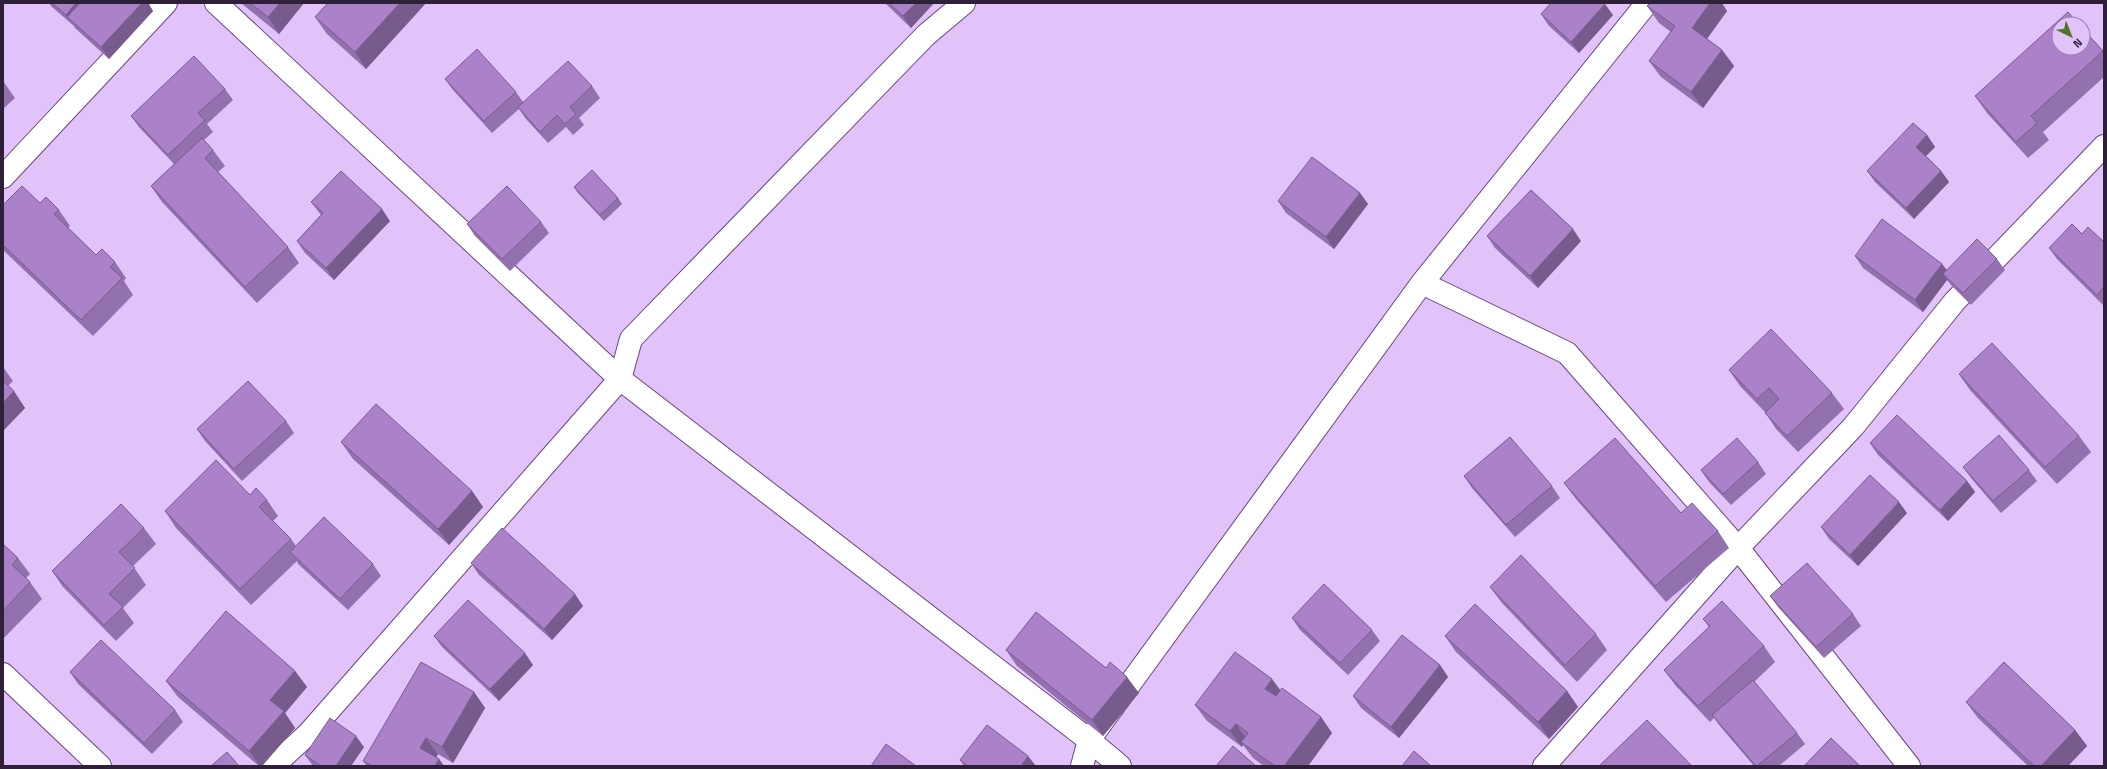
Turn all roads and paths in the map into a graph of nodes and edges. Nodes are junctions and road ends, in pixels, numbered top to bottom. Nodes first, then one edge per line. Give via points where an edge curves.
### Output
1 (166, 3) edge
2 (216, 3) edge
3 (964, 3) edge
4 (1646, 3) edge
5 (2104, 146) edge
6 (3, 177) edge
7 (1422, 284) junction
8 (620, 379) junction
9 (1738, 548) junction
10 (3, 674) edge
11 (1089, 740) junction
12 (100, 766) edge
13 (273, 766) edge
14 (1082, 766) edge
15 (1120, 766) edge
16 (1544, 766) edge
17 (1909, 766) edge

1 - 6 street
2 - 8 street
3 - 8 street via 926,35 631,339
4 - 7 street
5 - 9 street via 1954,301 1853,428
7 - 9 street via 1567,353
7 - 11 street
8 - 11 street
8 - 13 street via 309,733
9 - 16 street
9 - 17 street
10 - 12 street
11 - 14 street
11 - 15 street

